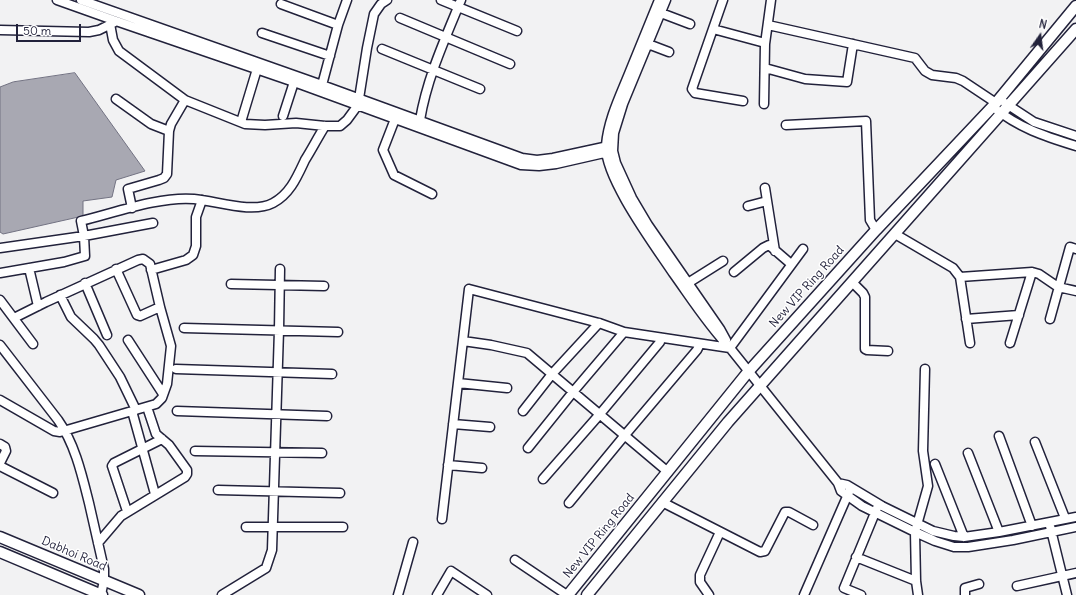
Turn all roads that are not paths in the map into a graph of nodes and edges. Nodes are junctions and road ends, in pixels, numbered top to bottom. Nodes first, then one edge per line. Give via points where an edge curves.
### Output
1 (81, 0) edge
2 (346, 0) edge
3 (387, 0) edge
4 (441, 0) edge
5 (659, 0) edge
6 (666, 0) edge
7 (723, 0) edge
8 (771, 0) edge
9 (63, 1) edge
10 (460, 3) edge
11 (281, 4) dead end
12 (1076, 6) edge
13 (661, 13) junction
14 (400, 18) dead end
15 (113, 23) junction
16 (690, 24) dead end
17 (338, 25) junction
18 (768, 25) junction
19 (1076, 28) edge
20 (713, 29) junction
21 (0, 30) edge
22 (517, 31) dead end
23 (262, 33) dead end
24 (445, 37) junction
25 (765, 43) junction
26 (648, 44) junction
27 (853, 44) junction
28 (382, 49) dead end
29 (669, 52) dead end
30 (330, 56) junction
31 (510, 64) dead end
32 (765, 68) junction
33 (257, 69) junction
34 (433, 70) junction
35 (294, 82) junction
36 (322, 85) junction
37 (480, 89) dead end
38 (116, 99) dead end
39 (185, 100) junction
40 (743, 101) dead end
41 (359, 102) junction
42 (996, 103) junction
43 (764, 104) dead end
44 (1008, 106) junction
45 (1001, 113) junction
46 (283, 116) dead end
47 (395, 119) junction
48 (420, 120) junction
49 (241, 122) junction
50 (786, 125) dead end
51 (325, 126) junction
52 (169, 131) junction
53 (1076, 136) edge
54 (1076, 146) edge
55 (609, 149) junction
56 (765, 188) dead end
57 (432, 194) dead end
58 (202, 200) junction
59 (767, 201) junction
60 (748, 206) dead end
61 (132, 208) junction
62 (153, 223) dead end
63 (876, 230) junction
64 (895, 234) junction
65 (84, 236) junction
66 (0, 248) edge
67 (1076, 248) edge
68 (803, 249) dead end
69 (775, 251) junction
70 (723, 261) dead end
71 (791, 264) junction
72 (29, 268) junction
73 (280, 268) dead end
74 (116, 269) junction
75 (151, 270) junction
76 (734, 272) dead end
77 (1032, 272) junction
78 (0, 273) edge
79 (960, 277) junction
80 (852, 282) junction
81 (688, 283) junction
82 (85, 284) junction
83 (231, 284) dead end
84 (280, 284) junction
85 (324, 286) dead end
86 (1058, 287) junction
87 (1076, 291) edge
88 (60, 295) junction
89 (0, 300) edge
90 (38, 306) junction
91 (160, 307) junction
92 (1018, 315) junction
93 (14, 318) junction
94 (966, 319) junction
95 (1050, 319) dead end
96 (598, 323) junction
97 (184, 328) dead end
98 (279, 330) junction
99 (338, 332) dead end
100 (624, 332) junction
101 (107, 335) dead end
102 (660, 338) junction
103 (128, 340) dead end
104 (463, 341) junction
105 (970, 343) dead end
106 (33, 344) dead end
107 (700, 344) junction
108 (1010, 344) dead end
109 (0, 345) edge
110 (730, 348) junction
111 (888, 351) dead end
112 (176, 369) dead end
113 (925, 369) dead end
114 (277, 372) junction
115 (748, 372) junction
116 (332, 374) dead end
117 (552, 374) junction
118 (458, 383) junction
119 (760, 386) junction
120 (507, 388) dead end
121 (573, 392) junction
122 (163, 394) junction
123 (0, 400) edge
124 (147, 407) junction
125 (134, 411) junction
126 (177, 411) dead end
127 (522, 411) dead end
128 (276, 414) junction
129 (600, 414) junction
130 (327, 416) dead end
131 (453, 424) junction
132 (490, 427) dead end
133 (66, 431) junction
134 (624, 435) junction
135 (999, 436) dead end
136 (162, 439) junction
137 (1035, 442) dead end
138 (0, 444) edge
139 (528, 448) dead end
140 (142, 450) junction
141 (195, 451) dead end
142 (275, 452) junction
143 (322, 453) dead end
144 (968, 453) dead end
145 (0, 464) edge
146 (934, 464) dead end
147 (448, 465) junction
148 (482, 468) dead end
149 (668, 472) junction
150 (543, 480) dead end
151 (838, 483) junction
152 (851, 488) junction
153 (218, 490) dead end
154 (274, 491) junction
155 (53, 493) dead end
156 (340, 493) dead end
157 (155, 494) junction
158 (847, 496) junction
159 (662, 502) junction
160 (569, 503) dead end
161 (879, 504) junction
162 (127, 511) junction
163 (875, 512) junction
164 (1076, 516) edge
165 (442, 518) dead end
166 (1066, 518) junction
167 (918, 522) junction
168 (1049, 522) junction
169 (813, 525) dead end
170 (272, 526) junction
171 (1032, 526) junction
172 (246, 527) dead end
173 (343, 527) dead end
174 (1076, 527) edge
175 (1051, 531) junction
176 (720, 532) junction
177 (915, 532) junction
178 (999, 532) junction
179 (0, 537) edge
180 (964, 537) junction
181 (413, 542) dead end
182 (98, 544) junction
183 (0, 552) edge
184 (856, 557) junction
185 (515, 560) dead end
186 (1076, 573) edge
187 (1063, 576) junction
188 (104, 581) junction
189 (916, 581) junction
190 (979, 584) dead end
191 (1017, 586) dead end
192 (843, 592) edge
193 (102, 595) edge
194 (139, 595) edge
195 (222, 595) edge
196 (398, 595) edge
197 (437, 595) edge
198 (487, 595) edge
199 (568, 595) edge
200 (587, 595) edge
201 (709, 595) edge
202 (804, 595) edge
203 (861, 595) edge
204 (918, 595) edge
205 (965, 595) edge
206 (1067, 595) edge

1 - 36 street
2 - 17 street
3 - 41 street via 374,14
4 - 10 street
5 - 55 street via 617,102 607,133
6 - 13 street
7 - 20 street
8 - 18 street
9 - 15 street
10 - 22 street
10 - 24 street
11 - 17 street
12 - 42 main road, New VIP Ring Road
13 - 16 street
13 - 26 street
14 - 24 street
15 - 21 street via 89,32
15 - 33 street
15 - 39 street via 113,40 119,51
17 - 30 street
18 - 25 street
18 - 27 street
19 - 44 main road
20 - 25 street
20 - 40 street via 692,91 695,94
23 - 30 street
24 - 31 street
24 - 34 street
25 - 32 street
26 - 29 street
26 - 55 street via 623,104
27 - 32 street via 847,82 805,79
27 - 42 street via 915,58 928,73 963,81
28 - 34 street
30 - 36 street
32 - 43 street
33 - 35 street
33 - 49 street
34 - 37 street
34 - 48 street via 423,99
35 - 41 street
35 - 46 street
36 - 41 street
38 - 52 street via 152,124
39 - 49 street
39 - 52 street
41 - 47 street
41 - 48 street
41 - 51 street via 340,126
42 - 44 street
42 - 45 street
42 - 63 main road, New VIP Ring Road
44 - 45 main road
44 - 53 street via 1034,122
45 - 54 street via 1029,130
45 - 64 main road
47 - 55 street via 521,165 556,164
47 - 57 street via 383,150 394,175
48 - 55 street via 522,158 537,160
49 - 51 street
50 - 63 street via 866,122 870,220
51 - 58 street via 292,186 272,203 250,207
52 - 61 street via 166,174 159,180 128,189
55 - 81 street via 632,198
55 - 110 street via 609,166 643,229 714,332
56 - 59 street
58 - 61 street via 173,199
58 - 75 street via 196,216 196,246 193,255 186,260
59 - 60 street
59 - 69 street
61 - 65 street via 81,221
62 - 65 street
63 - 115 main road, New VIP Ring Road
64 - 79 street via 953,268
64 - 80 main road
65 - 66 street
65 - 72 street via 85,256
67 - 86 street via 1070,247
68 - 71 street
69 - 71 street
69 - 76 street via 765,246
70 - 81 street
71 - 110 street
72 - 78 street
72 - 90 street
73 - 84 street
74 - 75 street via 144,259 150,264
74 - 82 street
74 - 91 street via 137,315 144,315
75 - 91 street
77 - 79 street
77 - 86 street
77 - 92 street
79 - 94 street
80 - 111 street via 864,295 865,349
80 - 119 main road
81 - 110 street
82 - 88 street
82 - 101 street
83 - 84 street
84 - 85 street
84 - 98 street
86 - 87 street
86 - 95 street
88 - 90 street
88 - 125 street via 71,317 99,345 120,377
89 - 93 street
90 - 93 street
91 - 122 street via 171,346 167,384
92 - 94 street
92 - 108 street
93 - 106 street
94 - 105 street
96 - 100 street
96 - 104 street via 469,289
96 - 117 street
97 - 98 street
98 - 99 street
98 - 114 street
100 - 102 street
100 - 121 street
102 - 107 street
102 - 129 street via 660,342
103 - 122 street
104 - 117 street via 527,353
104 - 118 street
107 - 110 street
107 - 134 street
109 - 133 street
110 - 115 street
112 - 114 street
113 - 167 street via 923,451 928,486
114 - 116 street
114 - 128 street
115 - 119 street
115 - 149 main road, New VIP Ring Road
117 - 121 street
117 - 127 street
118 - 120 street
118 - 131 street
119 - 151 street
119 - 159 main road
121 - 129 street
121 - 139 street
122 - 124 street via 156,404
123 - 133 street via 54,431
124 - 125 street
124 - 136 street via 156,434
125 - 133 street
125 - 140 street
126 - 128 street
128 - 130 street
128 - 142 street
129 - 134 street
129 - 150 street
131 - 132 street
131 - 147 street
133 - 182 street via 83,478
134 - 149 street
134 - 160 street
135 - 171 street
136 - 140 street
136 - 157 street via 187,470 187,474
137 - 166 street
138 - 145 street via 6,450
140 - 157 street
140 - 162 street via 112,466
141 - 142 street
142 - 143 street
142 - 154 street
144 - 178 street
145 - 155 street
146 - 180 street
147 - 148 street
147 - 165 street
149 - 199 main road, New VIP Ring Road
151 - 152 street
151 - 158 street via 841,491
152 - 158 street
152 - 161 street
153 - 154 street
154 - 156 street
154 - 170 street
157 - 162 street
158 - 163 street
158 - 202 street
159 - 176 street
159 - 200 main road
161 - 163 street
161 - 167 street
162 - 182 street
163 - 177 street
163 - 184 street
164 - 166 street
166 - 168 street
167 - 177 street
167 - 180 street via 933,531
168 - 171 street
168 - 175 street
169 - 176 street via 786,512 764,552
170 - 172 street
170 - 173 street
170 - 195 street via 272,550 266,568
171 - 178 street
174 - 175 street
175 - 177 street via 968,547 954,547
175 - 187 street
176 - 201 street via 700,574 700,582
177 - 189 street
178 - 180 street
179 - 188 main road, Dabhoi Road
181 - 196 street
182 - 188 street
183 - 193 main road
184 - 189 street
184 - 192 street
185 - 199 street
186 - 187 street
187 - 191 street
187 - 206 street
188 - 193 street
188 - 194 main road, Dabhoi Road
189 - 204 street
190 - 205 street via 965,588
192 - 203 street
197 - 198 street via 451,571

